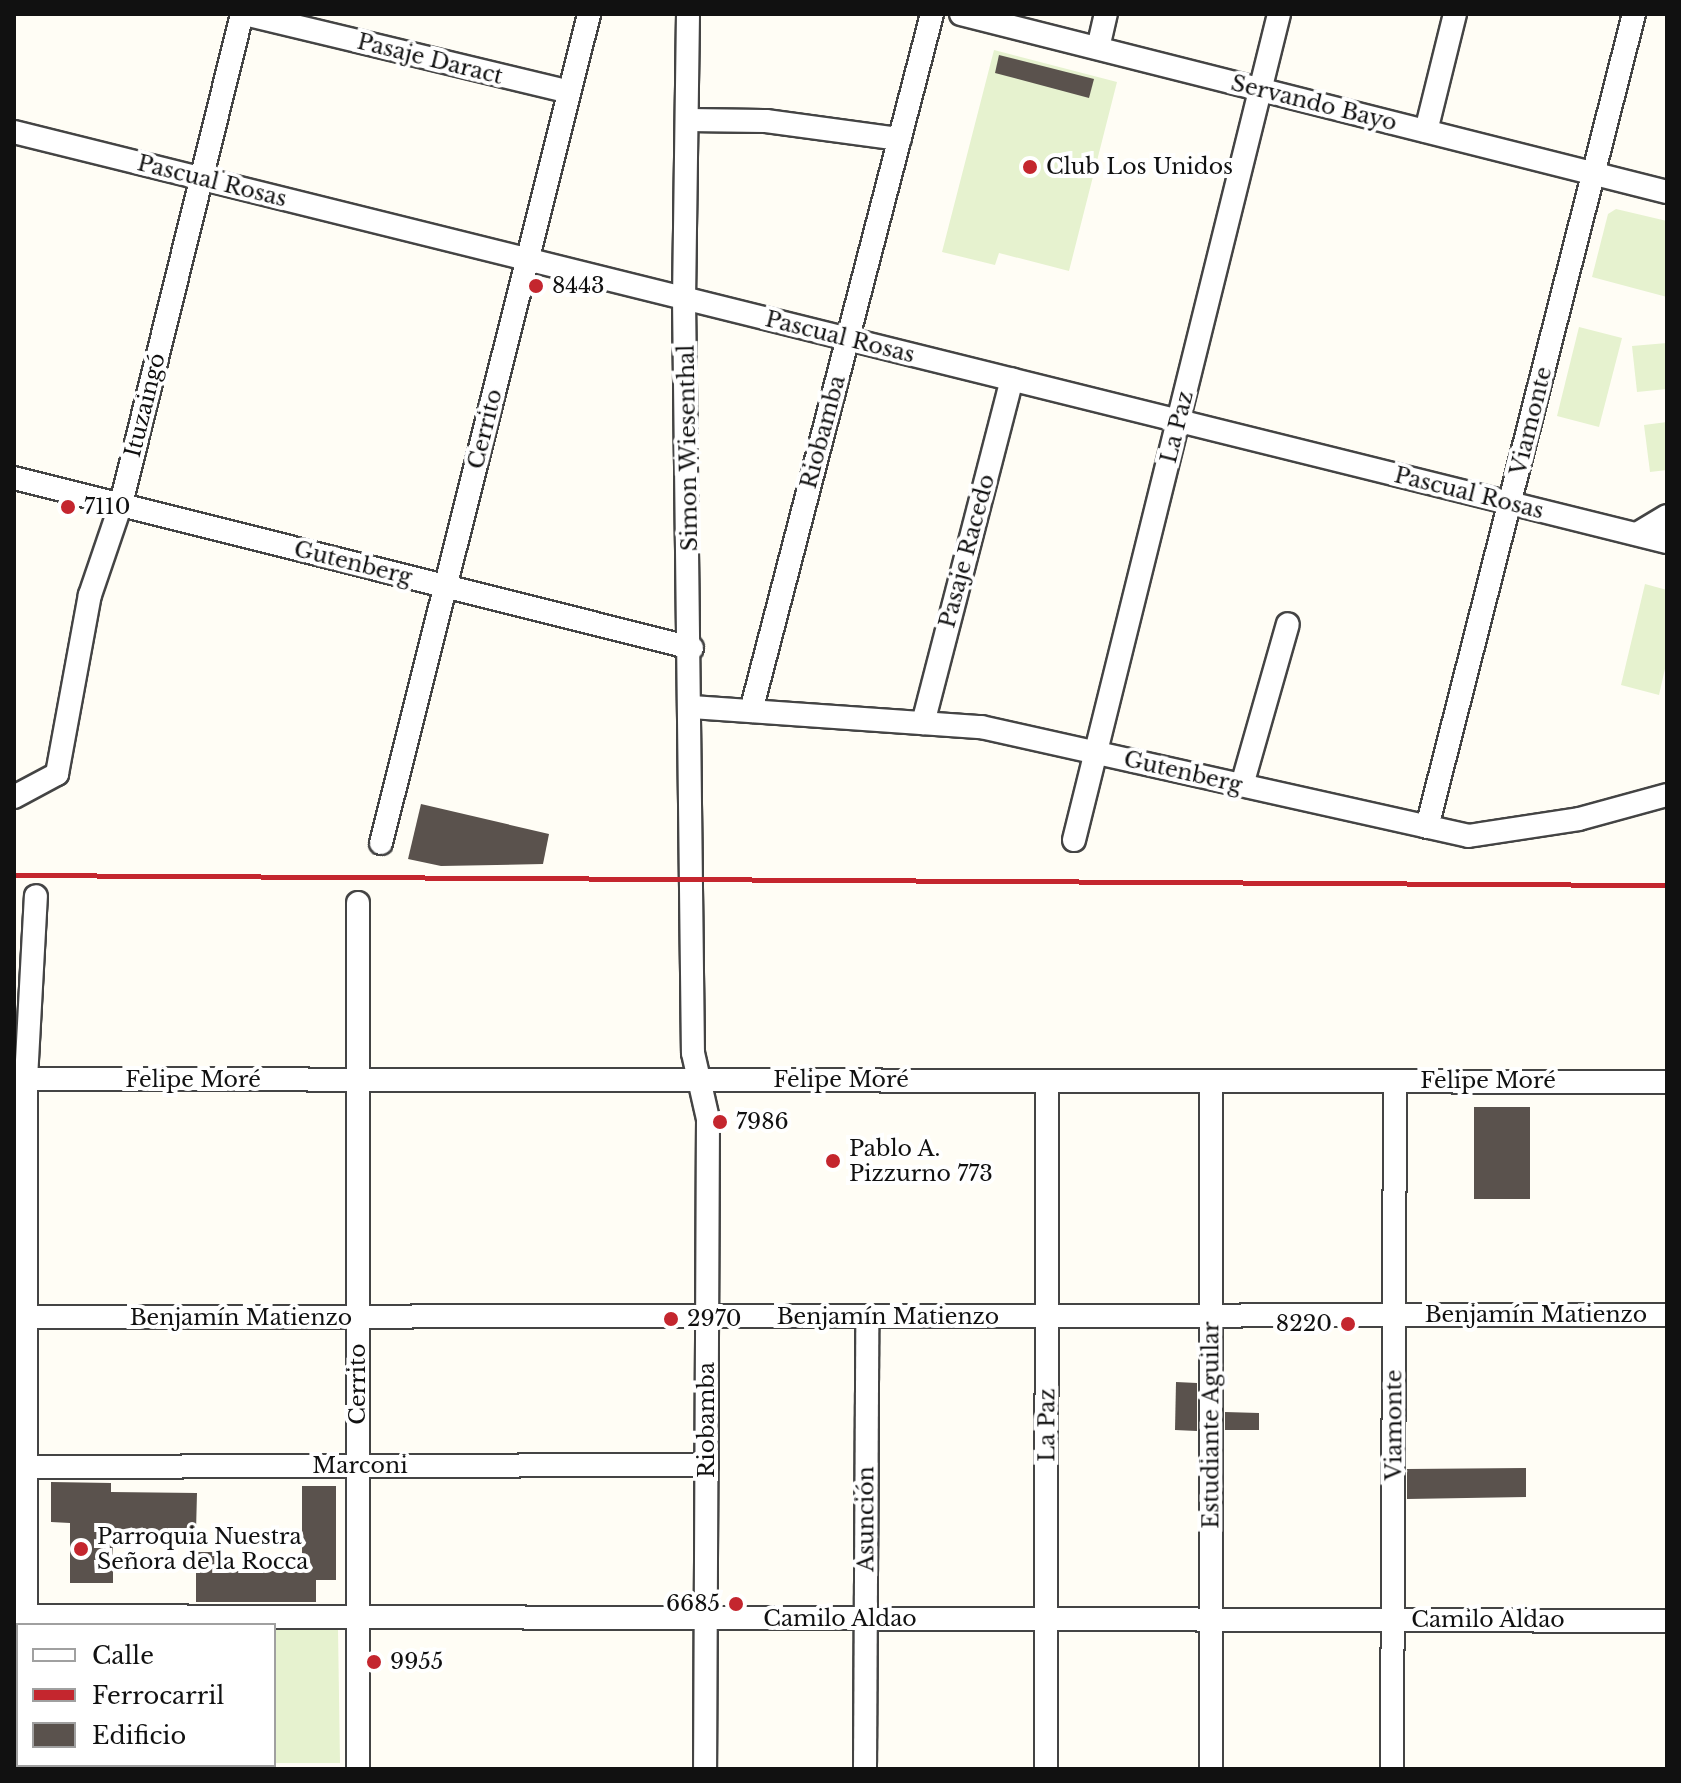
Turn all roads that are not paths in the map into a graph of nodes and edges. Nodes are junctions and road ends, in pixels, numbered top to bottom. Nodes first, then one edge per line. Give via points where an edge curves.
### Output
1 (244, 14) edge
2 (589, 14) edge
3 (688, 14) edge
4 (932, 14) edge
5 (961, 14) edge
6 (1106, 14) edge
7 (1279, 14) edge
8 (1455, 14) edge
9 (1634, 14) edge
10 (1098, 48) junction
11 (1261, 90) junction
12 (569, 92) junction
13 (688, 120) junction
14 (1426, 131) junction
15 (14, 132) edge
16 (900, 139) junction
17 (1594, 174) junction
18 (202, 178) junction
19 (1667, 192) edge
20 (527, 259) junction
21 (684, 298) junction
22 (848, 339) junction
23 (1012, 379) junction
24 (1178, 421) junction
25 (14, 478) edge
26 (1510, 503) junction
27 (121, 504) junction
28 (1667, 516) edge
29 (1637, 534) junction
30 (1667, 542) edge
31 (445, 586) junction
32 (1288, 624) dead end
33 (692, 648) junction
34 (692, 707) junction
35 (751, 711) junction
36 (923, 723) junction
37 (1096, 753) junction
38 (1242, 785) junction
39 (1667, 795) edge
40 (14, 797) edge
41 (1427, 827) junction
42 (1074, 840) dead end
43 (381, 843) dead end
44 (693, 882) joint
45 (36, 896) dead end
46 (358, 903) dead end
47 (20, 1079) edge
48 (358, 1080) junction
49 (698, 1080) junction
50 (1047, 1081) junction
51 (1211, 1081) junction
52 (1395, 1081) junction
53 (1667, 1082) edge
54 (1394, 1315) junction
55 (1667, 1315) edge
56 (1047, 1316) junction
57 (1211, 1316) junction
58 (20, 1317) edge
59 (708, 1317) junction
60 (867, 1317) junction
61 (359, 1318) junction
62 (707, 1465) junction
63 (358, 1466) junction
64 (20, 1467) edge
65 (358, 1617) junction
66 (22, 1619) edge
67 (706, 1619) junction
68 (865, 1619) junction
69 (1046, 1620) junction
70 (1393, 1620) junction
71 (1211, 1621) junction
72 (1667, 1621) edge
73 (358, 1769) edge
74 (705, 1769) edge
75 (865, 1769) edge
76 (1046, 1769) edge
77 (1211, 1769) edge
78 (1392, 1769) edge

1 - 12 street, Pasaje Daract
1 - 18 street, Ituzaingó
2 - 12 street, Cerrito
3 - 13 street, Simon Wiesenthal
4 - 16 street, Riobamba
5 - 10 street, Servando Bayo
6 - 10 street
7 - 11 street, La Paz
8 - 14 street
9 - 17 street, Viamonte
10 - 11 street, Servando Bayo
11 - 14 street, Servando Bayo
11 - 24 street, La Paz
12 - 20 street, Cerrito
13 - 16 street via 766,121
13 - 21 street, Simon Wiesenthal
14 - 17 street, Servando Bayo
15 - 18 street, Pascual Rosas
16 - 22 street, Riobamba
17 - 19 street, Servando Bayo
17 - 26 street, Viamonte
18 - 20 street, Pascual Rosas
18 - 27 street, Ituzaingó
20 - 21 street, Pascual Rosas
20 - 31 street, Cerrito
21 - 22 street, Pascual Rosas
21 - 33 street, Simon Wiesenthal
22 - 23 street, Pascual Rosas
22 - 35 street, Riobamba
23 - 24 street, Pascual Rosas
23 - 36 street, Pasaje Racedo
24 - 26 street, Pascual Rosas
24 - 37 street, La Paz
25 - 27 street, Gutenberg
26 - 29 street, Pascual Rosas
26 - 41 street, Viamonte
27 - 31 street, Gutenberg
27 - 40 street, Ituzaingó via 90,595 57,774
28 - 29 street
29 - 30 street, Pascual Rosas
31 - 33 street, Gutenberg
31 - 43 street, Cerrito
32 - 38 street
33 - 34 street, Simon Wiesenthal
34 - 35 street, Gutenberg
34 - 44 street, Simon Wiesenthal
35 - 36 street, Gutenberg
36 - 37 street, Gutenberg via 981,727
37 - 38 street, Gutenberg
37 - 42 street, La Paz
38 - 41 street, Gutenberg
39 - 41 street, Gutenberg via 1579,819 1468,836
44 - 49 street, Riobamba via 693,1053
45 - 47 street
46 - 48 street, Cerrito
47 - 48 street, Felipe Moré
47 - 58 street
48 - 49 street, Felipe Moré
48 - 61 street, Cerrito
49 - 50 street, Felipe Moré
49 - 59 street, Riobamba via 708,1119
50 - 51 street, Felipe Moré
50 - 56 street, La Paz
51 - 52 street, Felipe Moré
51 - 57 street, Estudiante Aguilar
52 - 53 street, Felipe Moré
52 - 54 street, Viamonte
54 - 55 street, Benjamín Matienzo
54 - 57 street, Benjamín Matienzo
54 - 70 street, Viamonte
56 - 57 street, Benjamín Matienzo
56 - 60 street, Benjamín Matienzo
56 - 69 street, La Paz
57 - 71 street, Estudiante Aguilar
58 - 61 street, Benjamín Matienzo
58 - 64 street
59 - 60 street, Benjamín Matienzo
59 - 61 street, Benjamín Matienzo
59 - 62 street, Riobamba
60 - 68 street, Asunción
61 - 63 street, Cerrito
62 - 63 street, Marconi
62 - 67 street, Riobamba
63 - 64 street, Marconi
63 - 65 street, Cerrito
64 - 66 street
65 - 66 street, Camilo Aldao
65 - 67 street, Camilo Aldao
65 - 73 street, Cerrito
67 - 68 street, Camilo Aldao
67 - 74 street, Riobamba
68 - 69 street, Camilo Aldao
68 - 75 street, Asunción
69 - 71 street, Camilo Aldao
69 - 76 street, La Paz
70 - 71 street, Camilo Aldao
70 - 72 street, Camilo Aldao
70 - 78 street, Viamonte
71 - 77 street, Estudiante Aguilar

